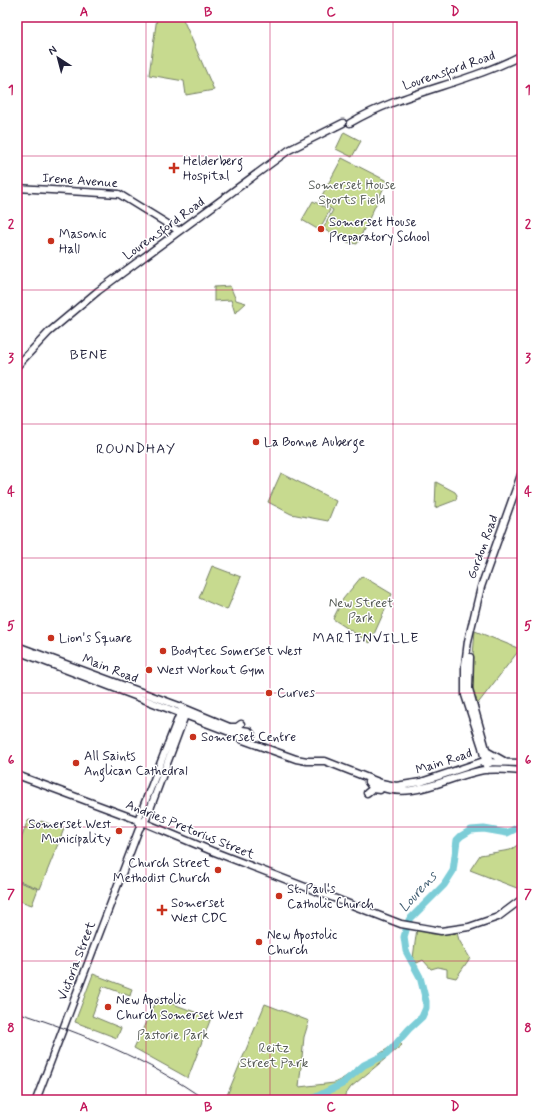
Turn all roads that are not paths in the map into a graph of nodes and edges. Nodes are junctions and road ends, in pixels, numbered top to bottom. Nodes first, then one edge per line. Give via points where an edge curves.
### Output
1 (522, 55) edge
2 (359, 118) junction
3 (348, 124) junction
4 (17, 188) edge
5 (179, 231) junction
6 (17, 366) edge
7 (522, 472) edge
8 (471, 632) junction
9 (17, 646) edge
10 (17, 652) edge
11 (183, 711) junction
12 (241, 724) dead end
13 (228, 726) junction
14 (239, 733) junction
15 (250, 738) junction
16 (488, 752) junction
17 (488, 762) junction
18 (506, 762) junction
19 (522, 763) edge
20 (489, 769) junction
21 (522, 770) edge
22 (17, 775) edge
23 (372, 782) junction
24 (384, 790) junction
25 (367, 793) dead end
26 (141, 822) junction
27 (522, 899) edge
28 (36, 1100) edge

1 - 2 street, Lourensford Road via 465,78 410,96
2 - 3 street, Lourensford Road
2 - 3 street via 355,123
3 - 5 street, Lourensford Road via 336,127 289,150
4 - 5 street, Irene Avenue via 119,194
5 - 6 street, Lourensford Road via 62,319
7 - 8 street, Gordon Road via 484,575
8 - 16 street, Gordon Road via 469,689
8 - 17 street, Gordon Road via 464,685 467,702
9 - 11 street, Main Road
10 - 11 street, Main Road
11 - 13 street, Main Road
11 - 14 street, Main Road
11 - 26 street, Victoria Street
12 - 13 street via 236,727
13 - 14 street, Main Road
14 - 15 street via 243,740
14 - 15 street via 244,730
15 - 23 street, Main Road via 264,747 303,760 325,761 360,774
16 - 17 street, Gordon Road
16 - 18 street
17 - 18 street, Main Road
17 - 20 street, Gordon Road
17 - 23 street, Main Road via 411,784 396,786
18 - 19 street, Main Road
20 - 21 street, Main Road
20 - 24 street, Main Road via 413,791
22 - 26 street, Andries Pretorius Street
23 - 24 street, Main Road
24 - 25 street via 374,789
26 - 27 street, Andries Pretorius Street via 420,928 446,930 477,926 498,916
26 - 28 street, Victoria Street

